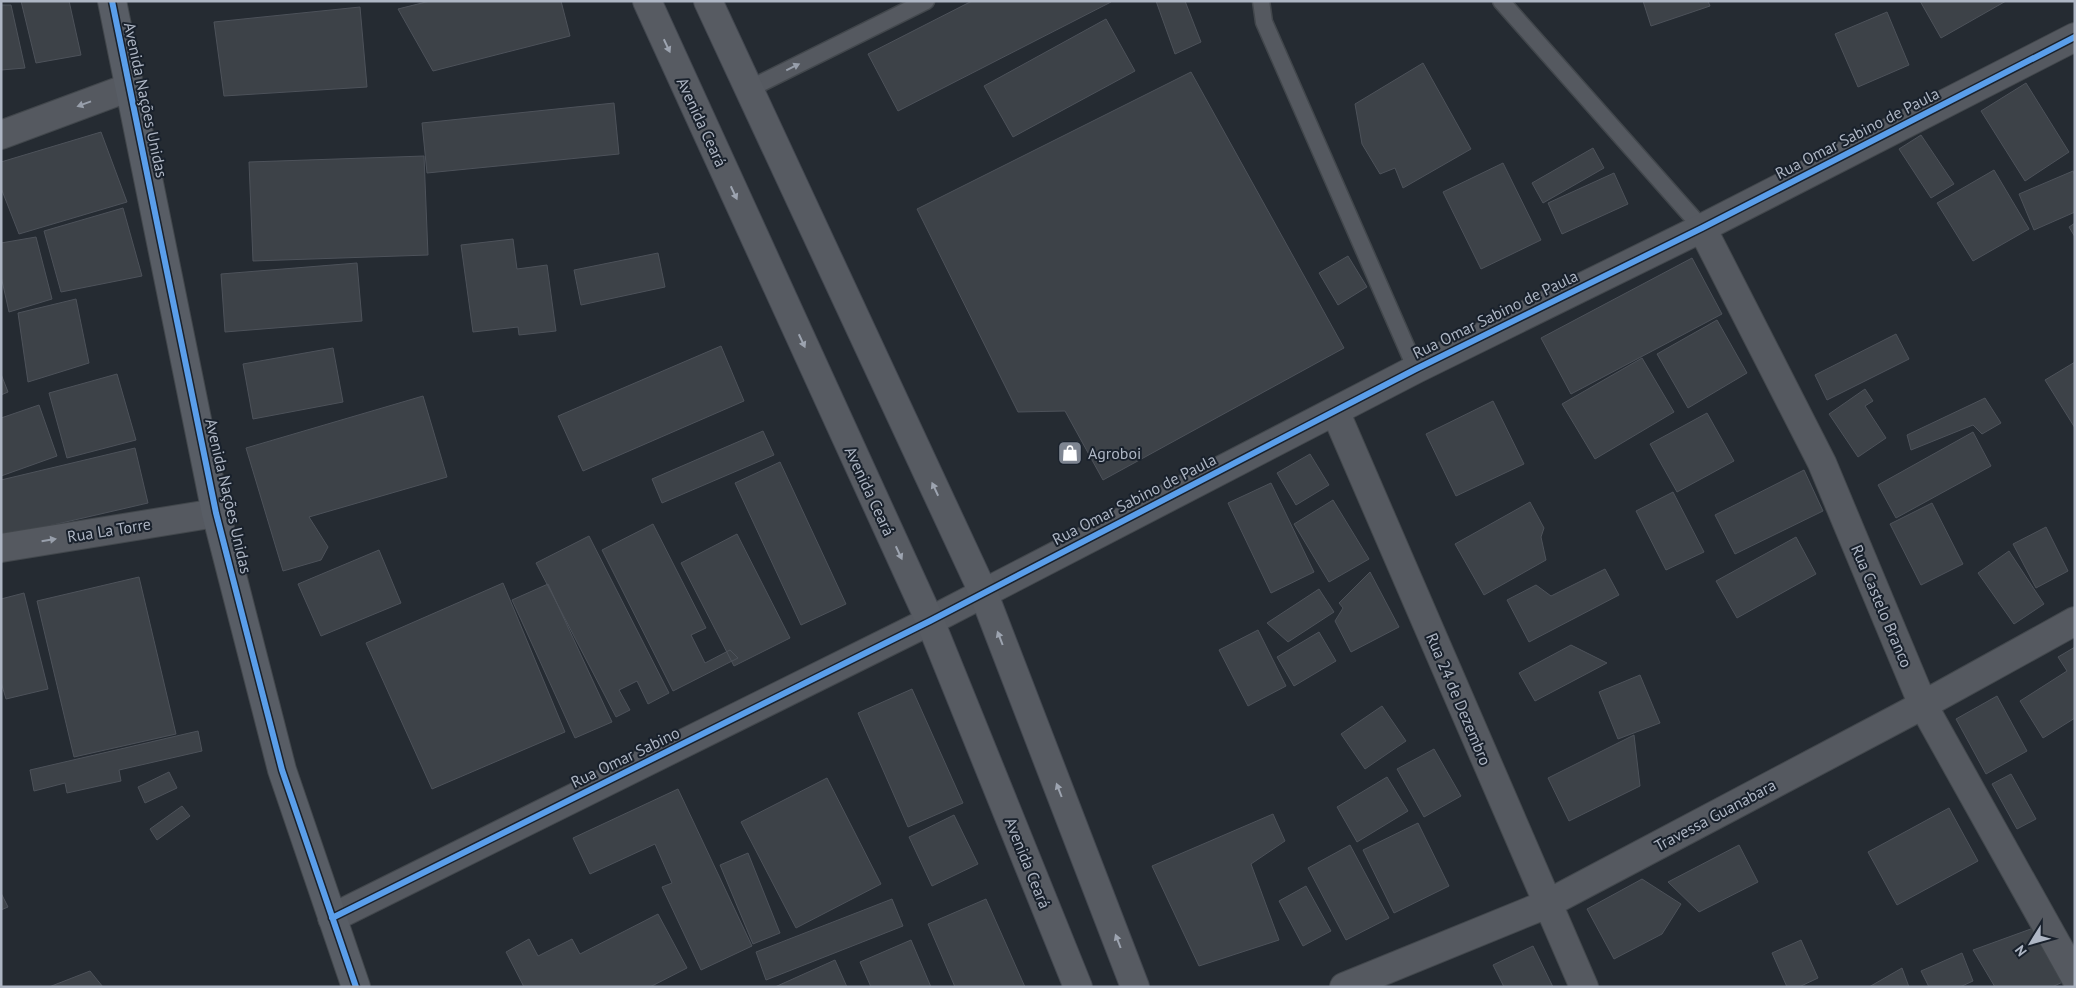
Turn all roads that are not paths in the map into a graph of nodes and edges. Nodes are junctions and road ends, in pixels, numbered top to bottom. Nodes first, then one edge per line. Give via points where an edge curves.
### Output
1 (112, 1) edge
2 (647, 1) edge
3 (708, 1) edge
4 (926, 1) edge
5 (1261, 1) edge
6 (1501, 1) edge
7 (2075, 37) edge
8 (130, 87) junction
9 (749, 89) junction
10 (1, 135) edge
11 (1702, 228) junction
12 (1416, 369) junction
13 (1335, 411) junction
14 (216, 513) junction
15 (1, 548) edge
16 (983, 592) junction
17 (930, 621) junction
18 (2075, 621) edge
19 (1924, 705) junction
20 (1547, 904) junction
21 (332, 918) junction
22 (2075, 977) edge
23 (356, 987) edge
24 (1078, 987) edge
25 (1135, 987) edge
26 (1344, 987) edge
27 (1584, 987) edge

1 - 8 street, Avenida Nações Unidas
2 -> 17 main road, Avenida Ceará
3 - 9 main road
9 -> 4 lane
5 - 12 lane via 1264,22
6 - 11 lane
7 - 11 street, Rua Omar Sabino de Paula
8 -> 10 street
8 - 14 street, Avenida Nações Unidas
16 -> 9 main road
11 - 12 street, Rua Omar Sabino de Paula
11 - 19 street, Rua Castelo Branco via 1822,463
12 - 13 street, Rua Omar Sabino de Paula
13 - 16 street, Rua Omar Sabino de Paula
13 - 20 street, Rua 24 de Dezembro
15 -> 14 street, Rua La Torre
14 - 21 street, Avenida Nações Unidas via 282,770
16 - 17 street, Rua Omar Sabino de Paula
25 -> 16 main road
17 - 21 street, Rua Omar Sabino
17 - 24 main road, Avenida Ceará
18 - 19 street, Travessa Guanabara
19 - 20 street, Travessa Guanabara
19 - 22 street, Rua Castelo Branco
20 - 26 street, Travessa Guanabara
20 - 27 street, Rua 24 de Dezembro
21 - 23 street, Avenida Nações Unidas

